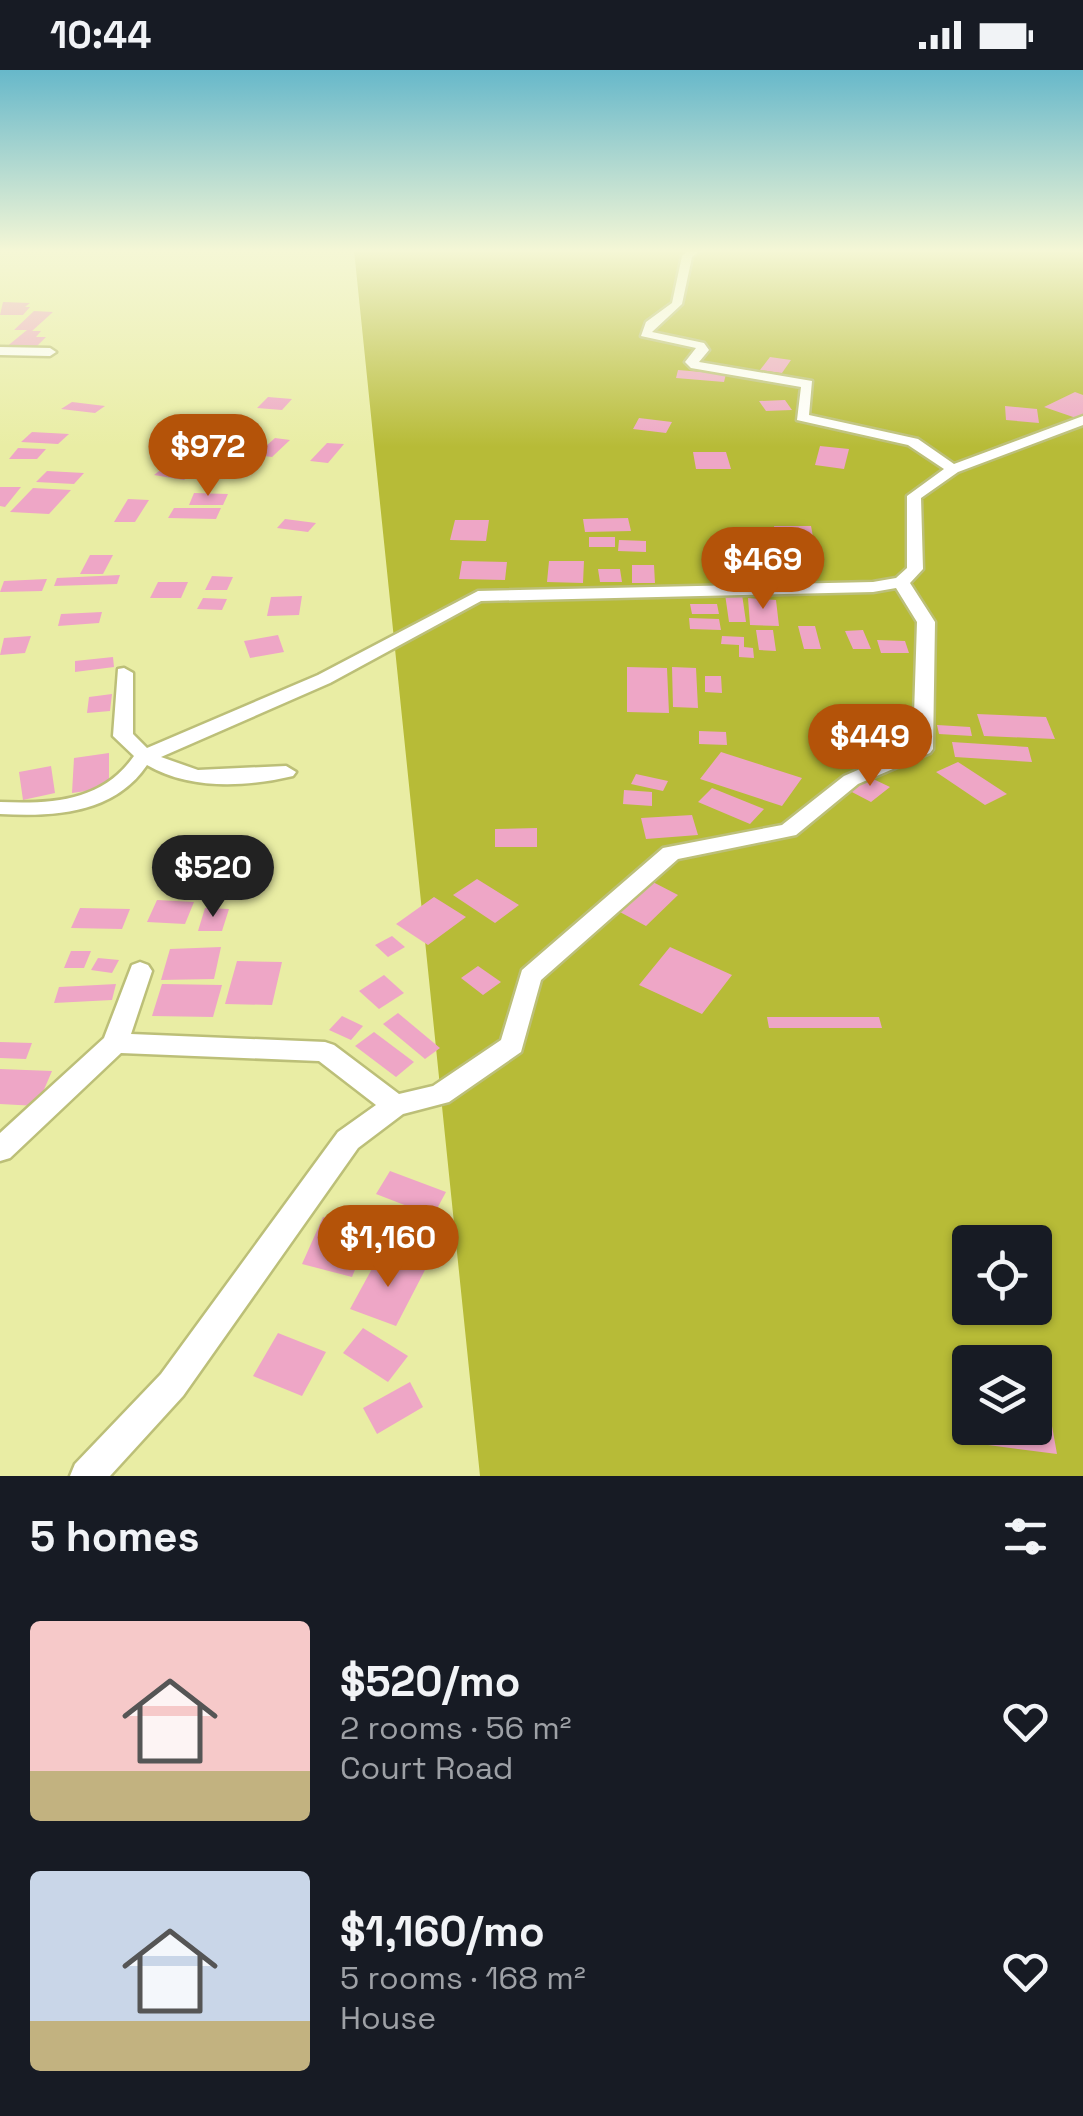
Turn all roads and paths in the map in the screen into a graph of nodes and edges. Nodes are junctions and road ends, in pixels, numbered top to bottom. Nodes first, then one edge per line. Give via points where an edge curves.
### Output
1 (661, 316) edge
2 (0, 351) edge
3 (50, 352) dead end
4 (1083, 420) edge
5 (953, 469) junction
6 (901, 582) junction
7 (124, 672) dead end
8 (143, 757) junction
9 (286, 772) dead end
10 (0, 808) edge
11 (140, 971) dead end
12 (115, 1043) junction
13 (395, 1105) junction
14 (0, 1150) edge
15 (87, 1476) edge

1 - 5 street via 645,334 700,345 692,364 808,384 802,417 913,442
2 - 3 street
4 - 5 street
5 - 6 street via 914,496 914,569
6 - 8 street via 478,596 324,679
6 - 13 street via 926,622 923,750 851,780 789,830 671,854 530,976 512,1045 440,1095
7 - 8 street via 124,736
8 - 9 street via 196,779
8 - 10 street via 133,776 111,792 43,810
11 - 12 street
12 - 13 street via 325,1052
12 - 14 street
13 - 15 street via 348,1140 172,1384

